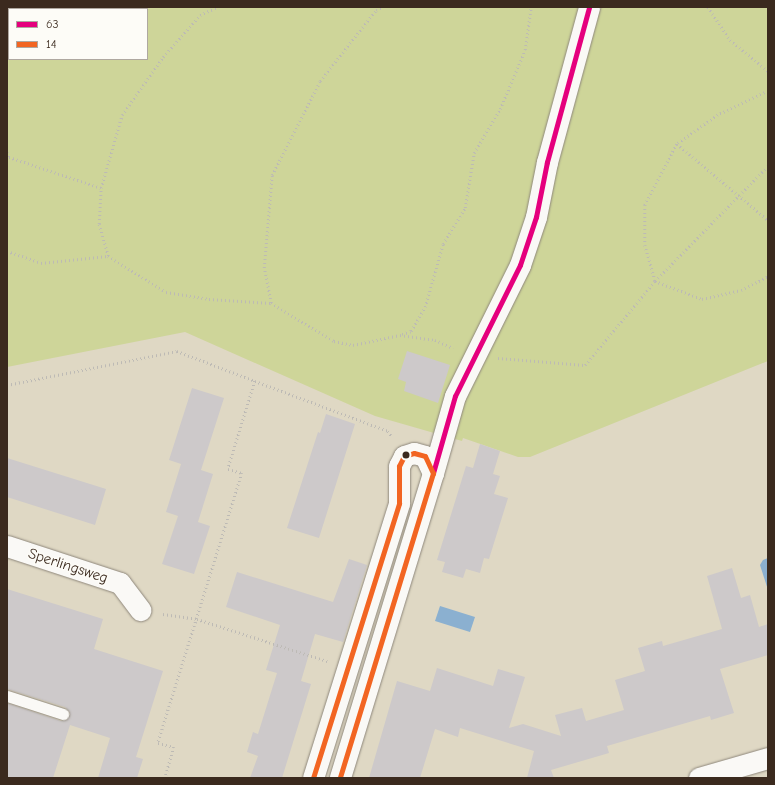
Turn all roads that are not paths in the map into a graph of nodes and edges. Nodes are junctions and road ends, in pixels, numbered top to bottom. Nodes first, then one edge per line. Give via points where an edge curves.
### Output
1 (589, 7) edge
2 (433, 473) junction
3 (7, 546) edge
4 (140, 610) road end
5 (7, 696) edge
6 (63, 714) dead end
7 (768, 758) edge
8 (313, 778) edge
9 (340, 778) edge
10 (701, 778) edge

1 - 2 street via 547,162 536,217 520,265 455,396
2 - 8 street via 425,456 414,453 404,456 399,466 399,503
2 - 9 street
3 - 4 street, Sperlingsweg via 120,583
5 - 6 lane
7 - 10 street

